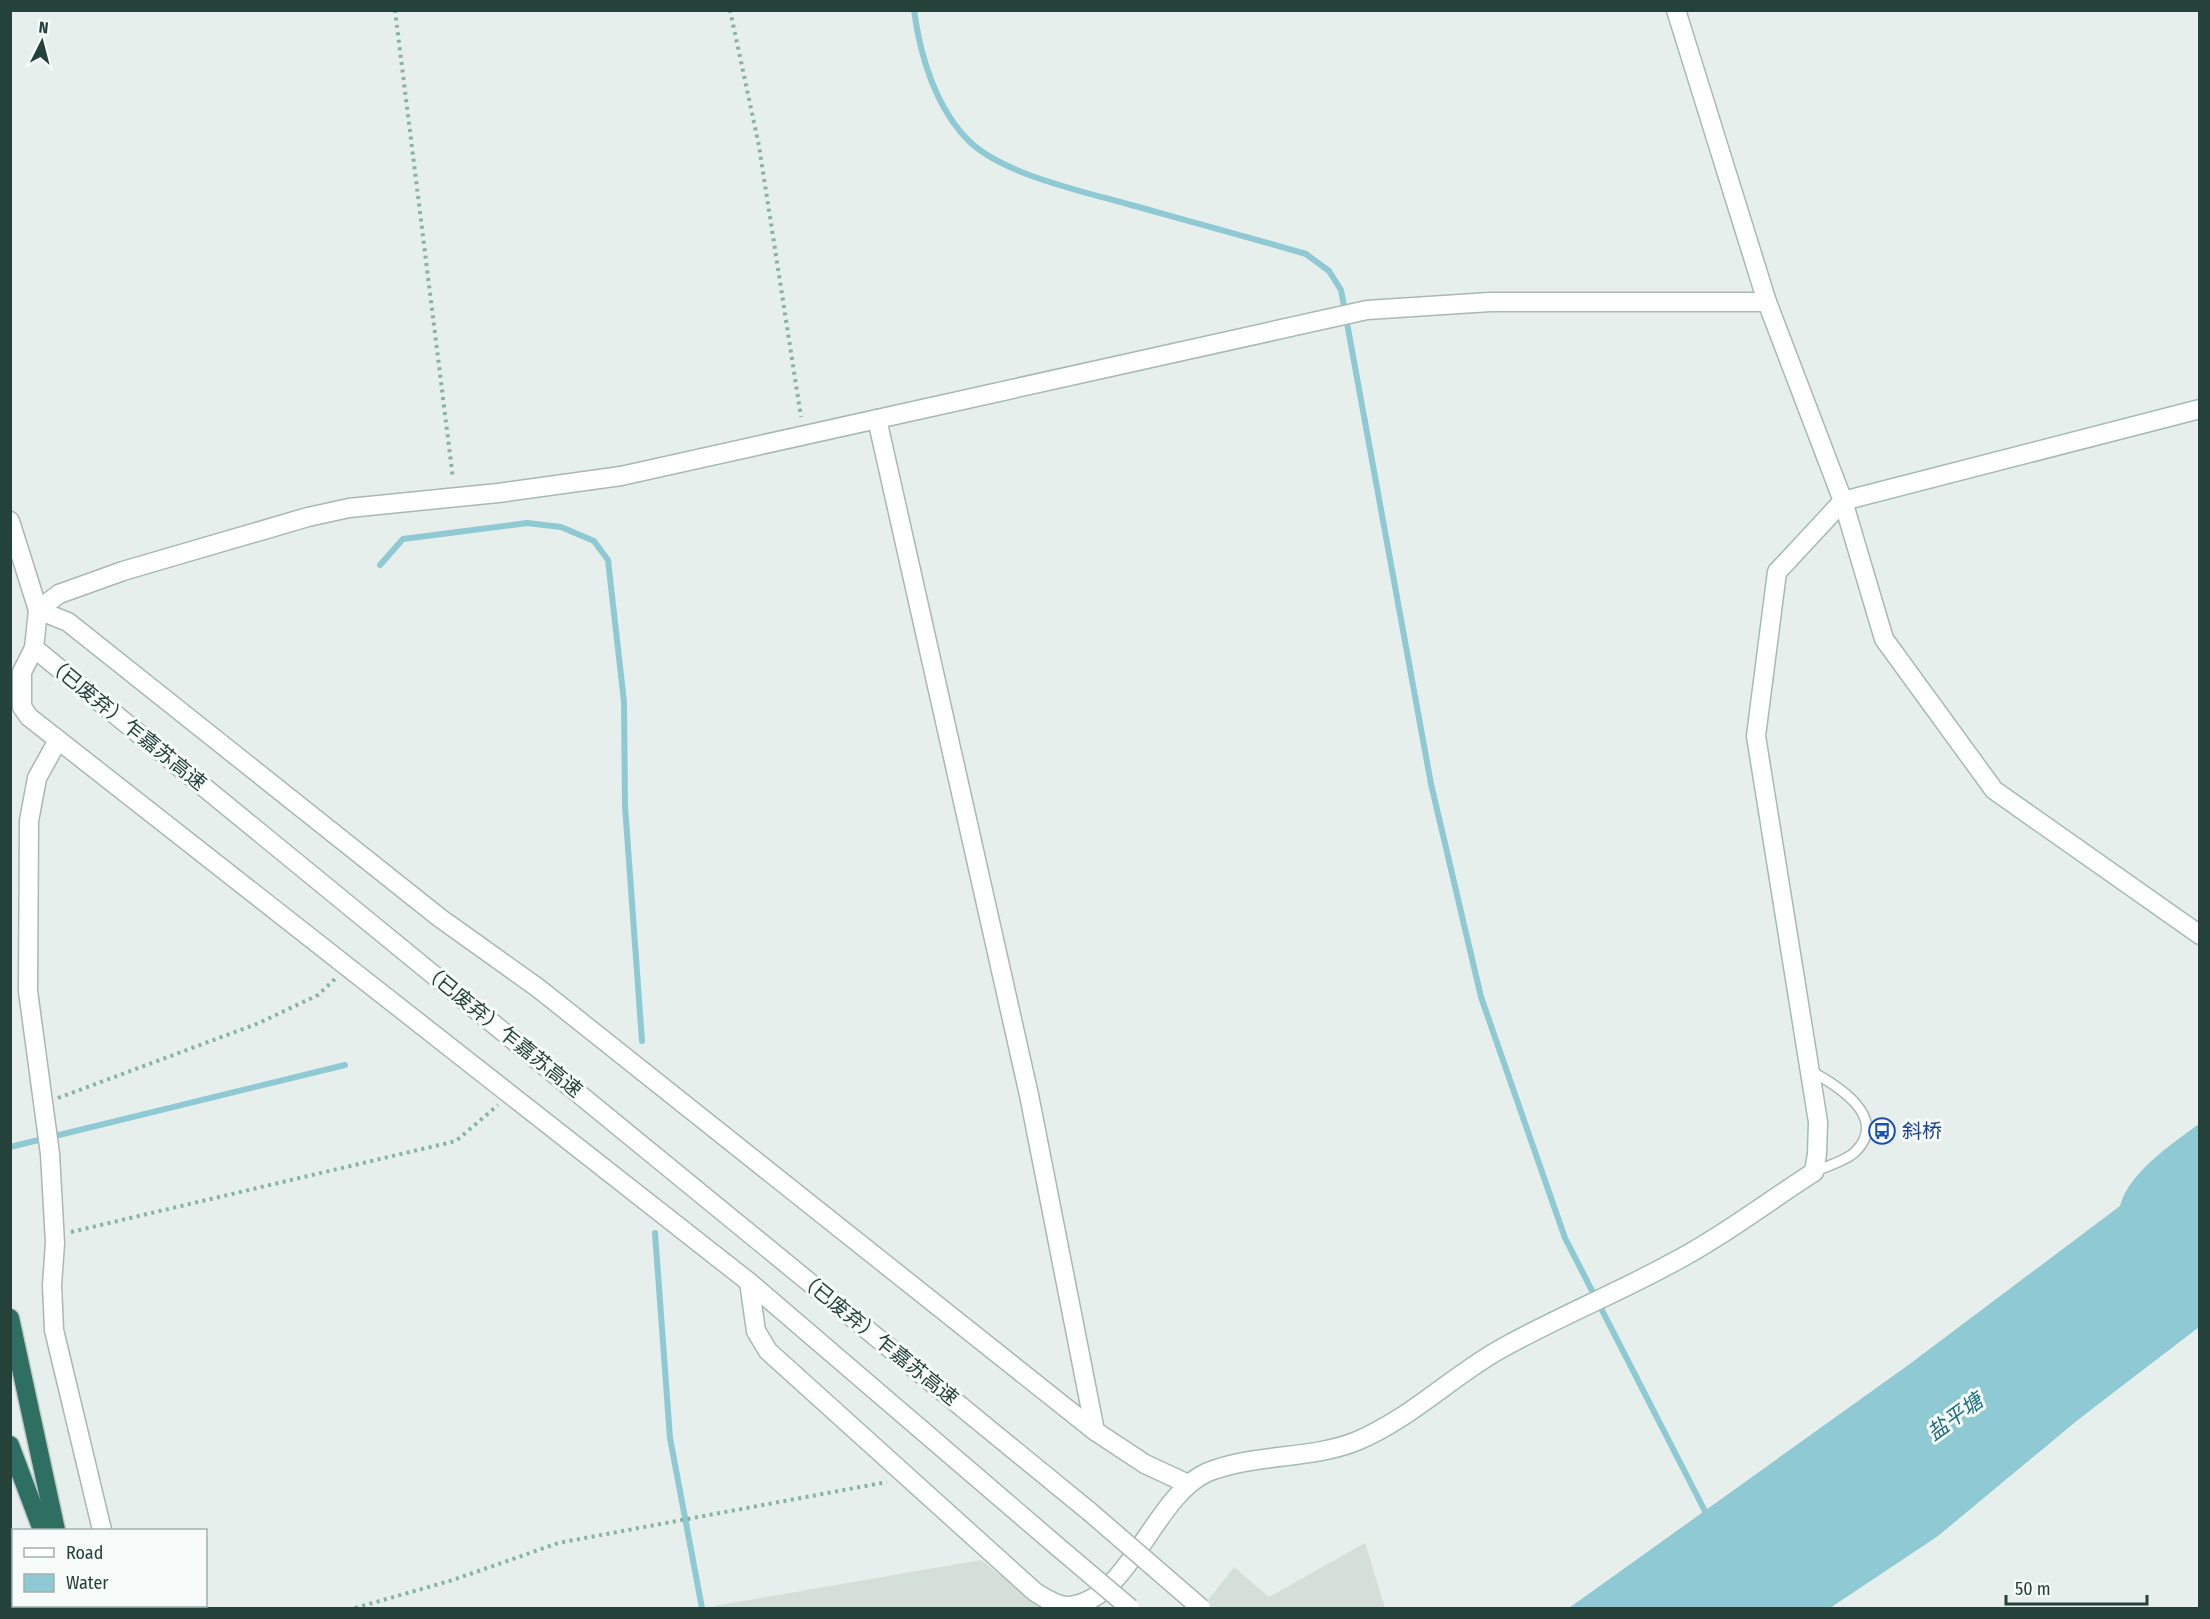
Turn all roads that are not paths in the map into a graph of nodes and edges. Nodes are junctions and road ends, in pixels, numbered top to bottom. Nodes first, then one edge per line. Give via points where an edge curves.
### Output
1 (1676, 10) edge
2 (1767, 302) junction
3 (2199, 409) edge
4 (877, 419) junction
5 (1843, 501) junction
6 (10, 521) edge
7 (38, 610) junction
8 (34, 648) junction
9 (58, 740) junction
10 (2199, 935) edge
11 (1809, 1070) junction
12 (1814, 1172) junction
13 (749, 1282) junction
14 (10, 1318) edge
15 (1095, 1431) junction
16 (10, 1445) edge
17 (1188, 1484) junction
18 (42, 1529) edge
19 (56, 1529) edge
20 (102, 1529) edge
21 (1087, 1605) edge
22 (1130, 1608) edge
23 (1202, 1608) edge

1 - 2 street
2 - 4 street via 1490,302 1367,310
2 - 5 street
3 - 5 street
4 - 7 street via 621,476 349,508 308,517 123,571 59,594
4 - 15 street via 1029,1095
5 - 10 street via 1884,639 1994,790
5 - 11 street via 1777,572 1756,736
6 - 7 street
7 - 8 street
7 - 15 street via 68,622 440,918 538,987
8 - 9 street, （已废弃）乍嘉苏高速 via 22,672 22,707
8 - 23 street, （已废弃）乍嘉苏高速, bridge via 1090,1512
9 - 13 street, （已废弃）乍嘉苏高速
9 - 20 street via 37,778 29,821 28,991 50,1154 54,1330
11 - 12 street via 1818,1122
11 - 12 lane via 1838,1086 1864,1112 1866,1133 1855,1152
12 - 17 street via 1673,1263 1496,1352 1417,1407 1355,1442 1232,1464
13 - 21 street via 756,1331 768,1351 1035,1592 1060,1605
13 - 22 street, （已废弃）乍嘉苏高速, bridge
14 - 19 highway
15 - 17 street via 1145,1464
16 - 18 highway
17 - 21 street via 1117,1577

